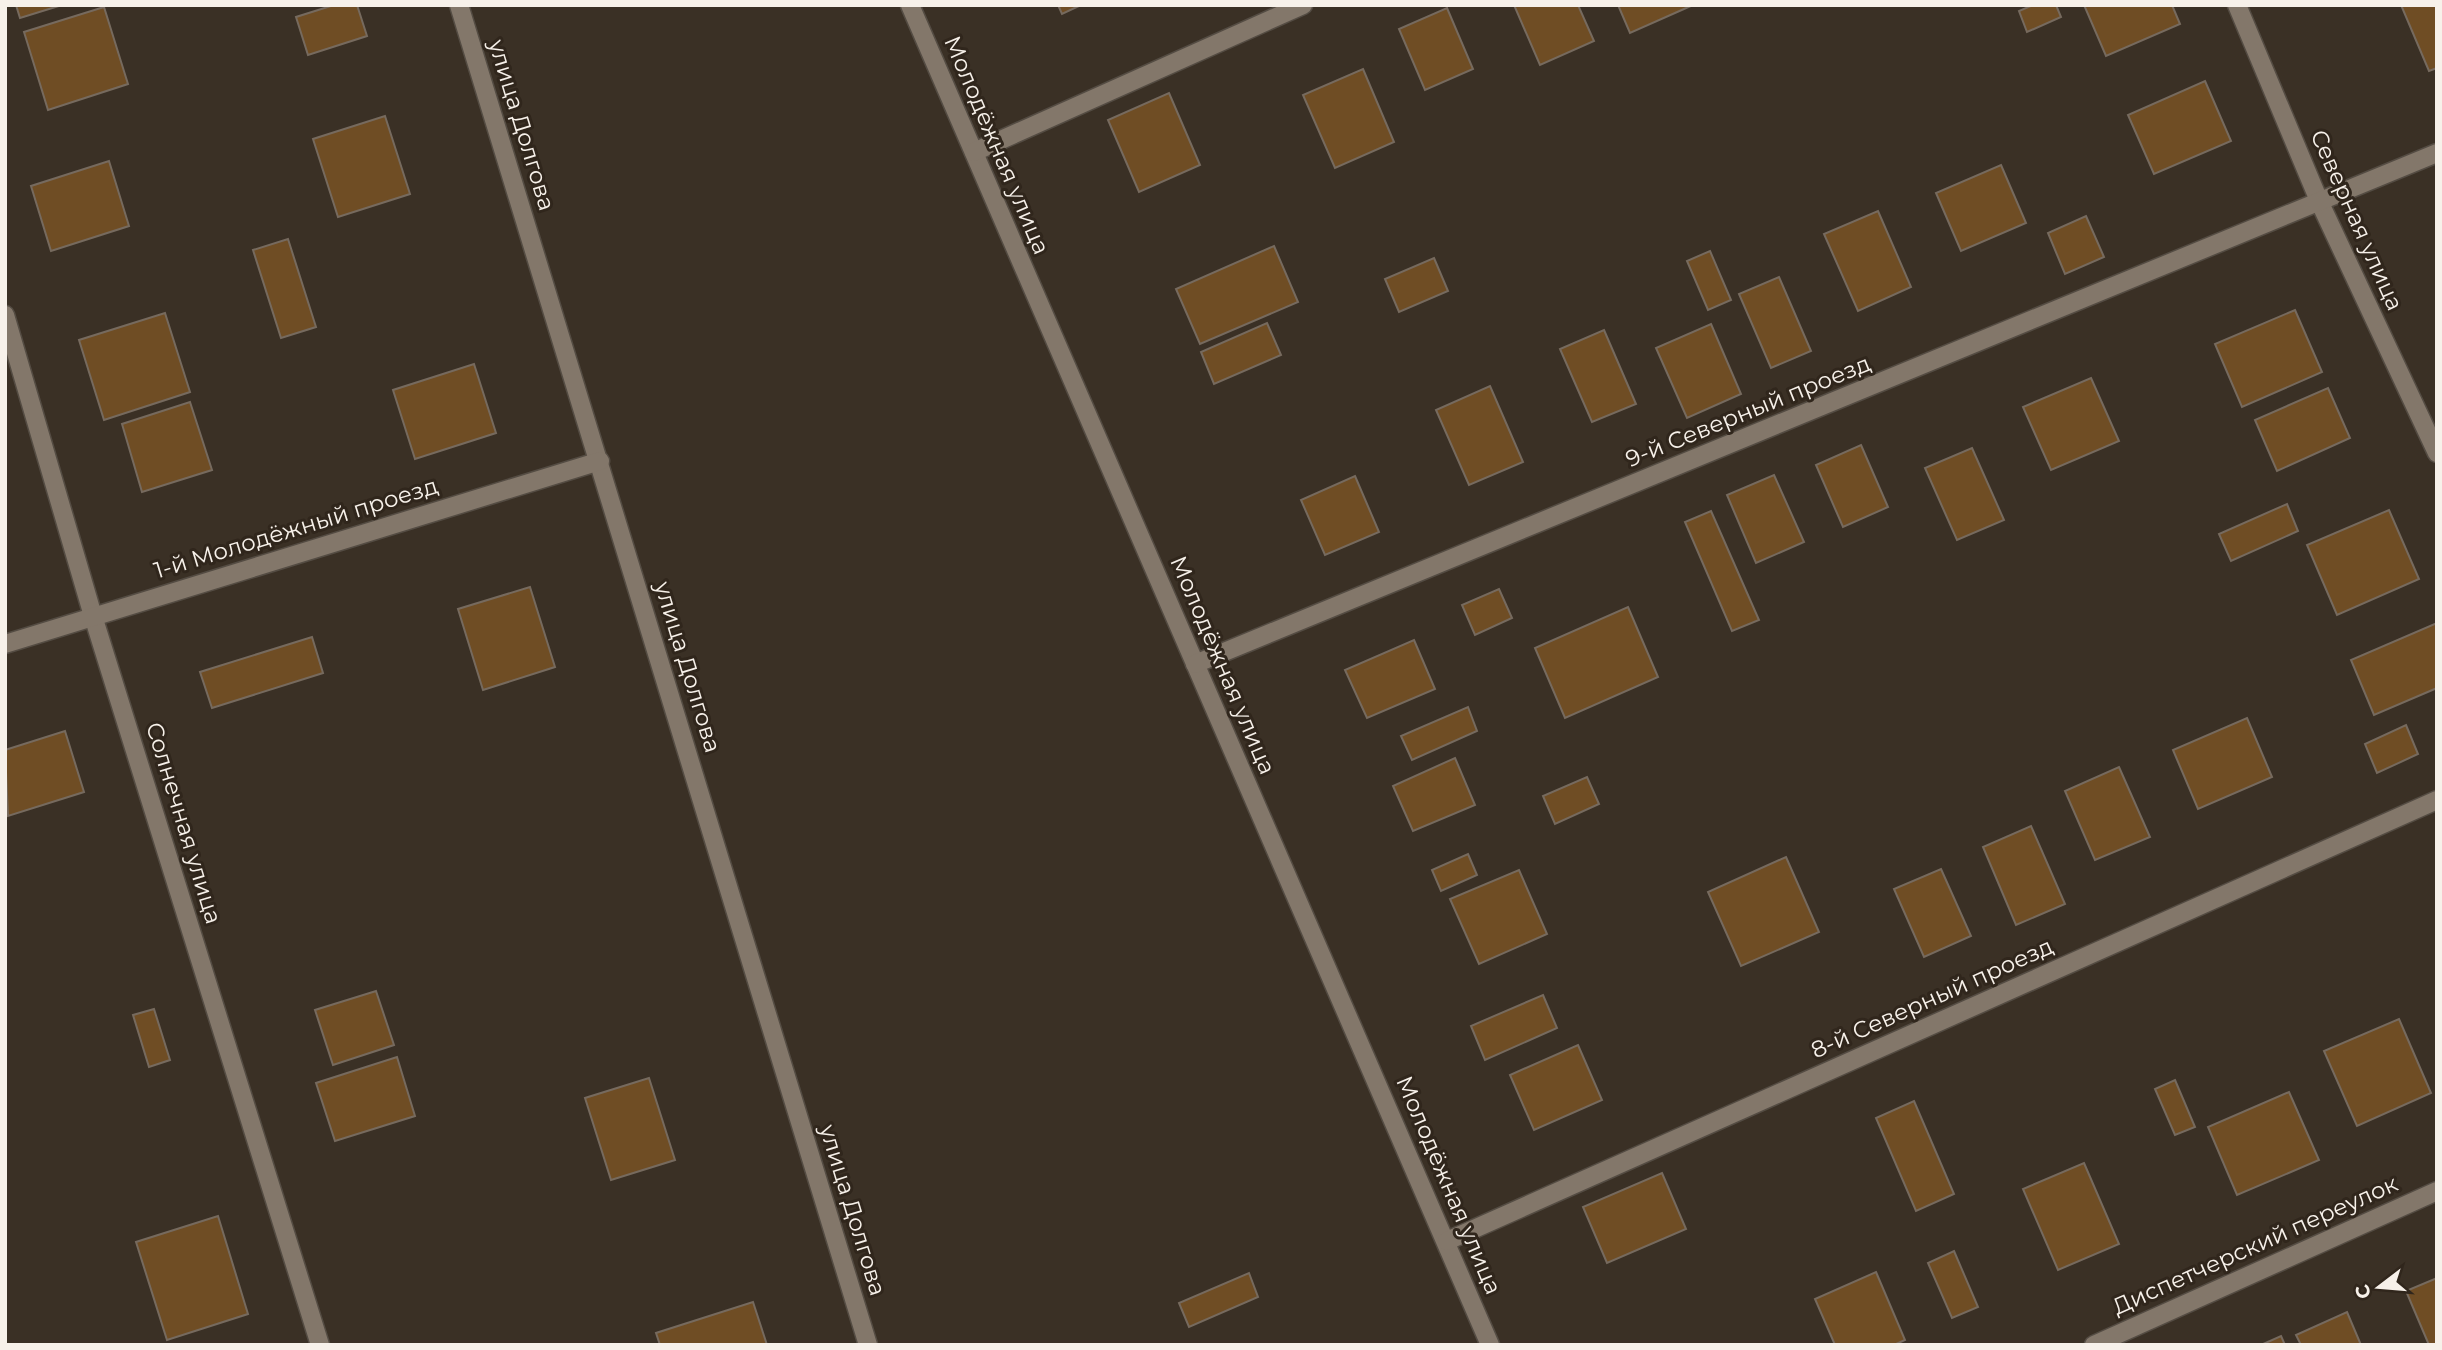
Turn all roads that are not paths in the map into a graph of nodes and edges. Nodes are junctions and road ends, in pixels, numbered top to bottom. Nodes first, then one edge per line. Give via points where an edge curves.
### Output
1 (459, 5) edge
2 (910, 5) edge
3 (1303, 5) edge
4 (2237, 5) edge
5 (974, 152) junction
6 (2437, 153) edge
7 (2320, 203) junction
8 (5, 315) edge
9 (2437, 453) edge
10 (600, 461) junction
11 (93, 616) junction
12 (5, 643) edge
13 (1195, 664) junction
14 (2437, 800) edge
15 (2437, 1191) edge
16 (1447, 1241) junction
17 (320, 1345) edge
18 (868, 1345) edge
19 (1490, 1345) edge
20 (2094, 1345) edge

1 - 10 street, улица Долгова
2 - 5 street, Молодёжная улица
3 - 5 street
4 - 7 street, Северная улица
5 - 13 street, Молодёжная улица
6 - 7 street, 9-й Северный проезд
7 - 9 street, Северная улица
7 - 13 street, 9-й Северный проезд
8 - 11 street, Солнечная улица
10 - 11 street, 1-й Молодёжный проезд
10 - 18 street, улица Долгова
11 - 12 street, 1-й Молодёжный проезд
11 - 17 street, Солнечная улица
13 - 16 street, Молодёжная улица
14 - 16 street, 8-й Северный проезд
15 - 20 street, Диспетчерский переулок
16 - 19 street, Молодёжная улица

